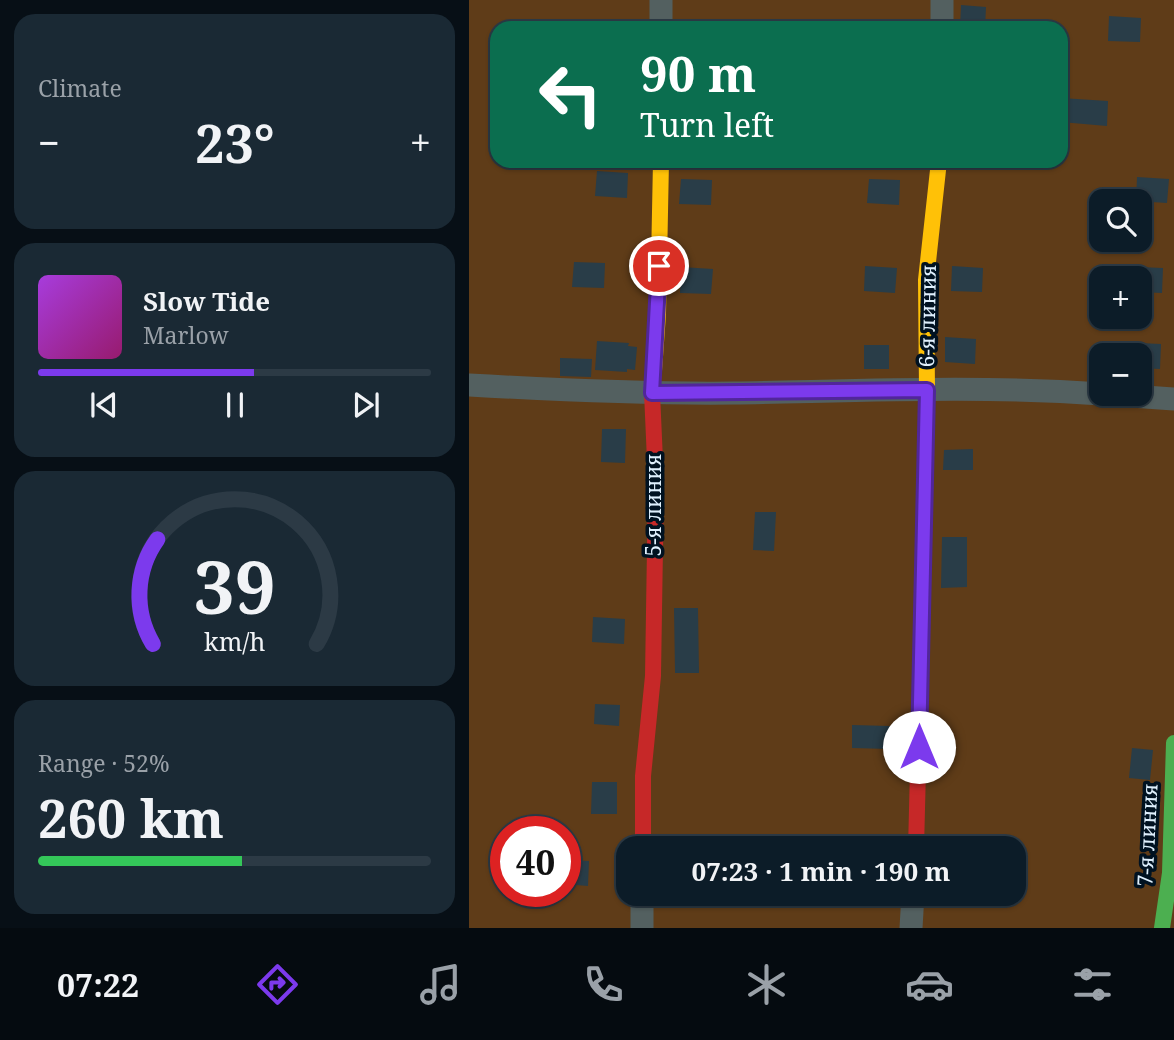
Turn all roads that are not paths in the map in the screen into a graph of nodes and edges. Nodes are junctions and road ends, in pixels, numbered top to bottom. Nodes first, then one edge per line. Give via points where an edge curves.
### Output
1 (661, 0) edge
2 (942, 0) edge
3 (661, 21) edge
4 (942, 21) edge
5 (661, 168) edge
6 (938, 168) edge
7 (469, 385) edge
8 (927, 390) junction
9 (652, 393) junction
10 (1089, 394) edge
11 (1152, 397) edge
12 (1174, 399) edge
13 (1174, 743) edge
14 (643, 836) edge
15 (916, 836) edge
16 (642, 906) edge
17 (912, 906) edge
18 (642, 928) edge
19 (911, 928) edge
20 (1162, 928) edge

1 - 3 street
2 - 4 street
5 - 9 street, 5-я линия
6 - 8 street, 6-я линия via 926,280
7 - 9 street
8 - 9 street
8 - 10 street
8 - 15 street, 6-я линия
9 - 14 street, 5-я линия via 656,483 653,676 643,776
11 - 12 street
13 - 20 street, 7-я линия via 1170,873
16 - 18 street
17 - 19 street

